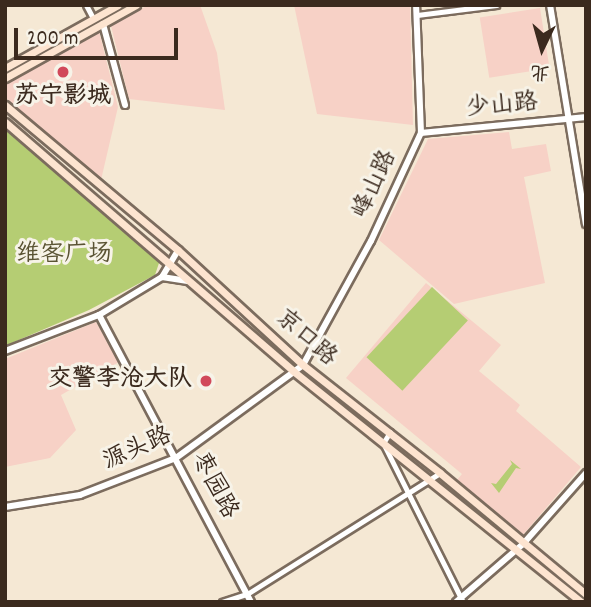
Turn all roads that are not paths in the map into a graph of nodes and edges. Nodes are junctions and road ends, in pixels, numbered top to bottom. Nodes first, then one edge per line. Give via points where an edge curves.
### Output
1 (86, 5) edge
2 (118, 5) edge
3 (136, 5) edge
4 (416, 5) edge
5 (496, 5) edge
6 (550, 5) edge
7 (417, 15) junction
8 (93, 18) junction
9 (103, 24) junction
10 (5, 68) edge
11 (5, 78) edge
12 (5, 105) edge
13 (125, 105) dead end
14 (586, 117) edge
15 (569, 120) junction
16 (8, 125) edge
17 (421, 134) junction
18 (586, 224) edge
19 (178, 250) junction
20 (171, 263) junction
21 (162, 277) junction
22 (193, 283) junction
23 (99, 315) junction
24 (5, 351) edge
25 (303, 365) junction
26 (293, 372) junction
27 (390, 432) junction
28 (383, 443) junction
29 (176, 458) junction
30 (440, 472) junction
31 (586, 473) edge
32 (429, 480) junction
33 (409, 492) junction
34 (5, 507) edge
35 (523, 544) junction
36 (515, 550) junction
37 (247, 594) junction
38 (586, 594) edge
39 (460, 600) edge
40 (222, 602) edge
41 (251, 602) edge
42 (581, 602) edge

1 - 8 street
2 - 8 main road
3 - 9 main road
4 - 7 street, 峰山路
5 - 7 street
6 - 15 street
7 - 17 street, 峰山路
8 - 10 main road
9 - 11 main road
9 - 13 street
12 - 19 main road, 京口路
14 - 15 street, 少山路
15 - 17 street, 少山路
15 - 18 street
16 - 20 main road, 京口路
17 - 25 street, 峰山路 via 371,241
19 - 20 street
19 - 25 main road, 京口路
20 - 21 street
20 - 22 main road, 京口路
21 - 22 street
21 - 23 street
22 - 26 main road, 京口路
23 - 24 street
23 - 29 street, 枣园路
25 - 26 street, 源头路
25 - 27 main road, 京口路
26 - 28 main road, 京口路
26 - 29 street, 源头路
27 - 28 street
27 - 30 main road, 京口路
28 - 32 main road, 京口路
28 - 33 street
29 - 34 street, 源头路 via 80,495
29 - 37 street, 枣园路
30 - 32 street
30 - 35 main road, 京口路
31 - 35 street
32 - 33 street
32 - 36 main road, 京口路
33 - 37 street
33 - 39 street
35 - 36 street
35 - 38 main road, 京口路
36 - 39 street
36 - 42 main road, 京口路
37 - 40 street
37 - 41 street, 枣园路

